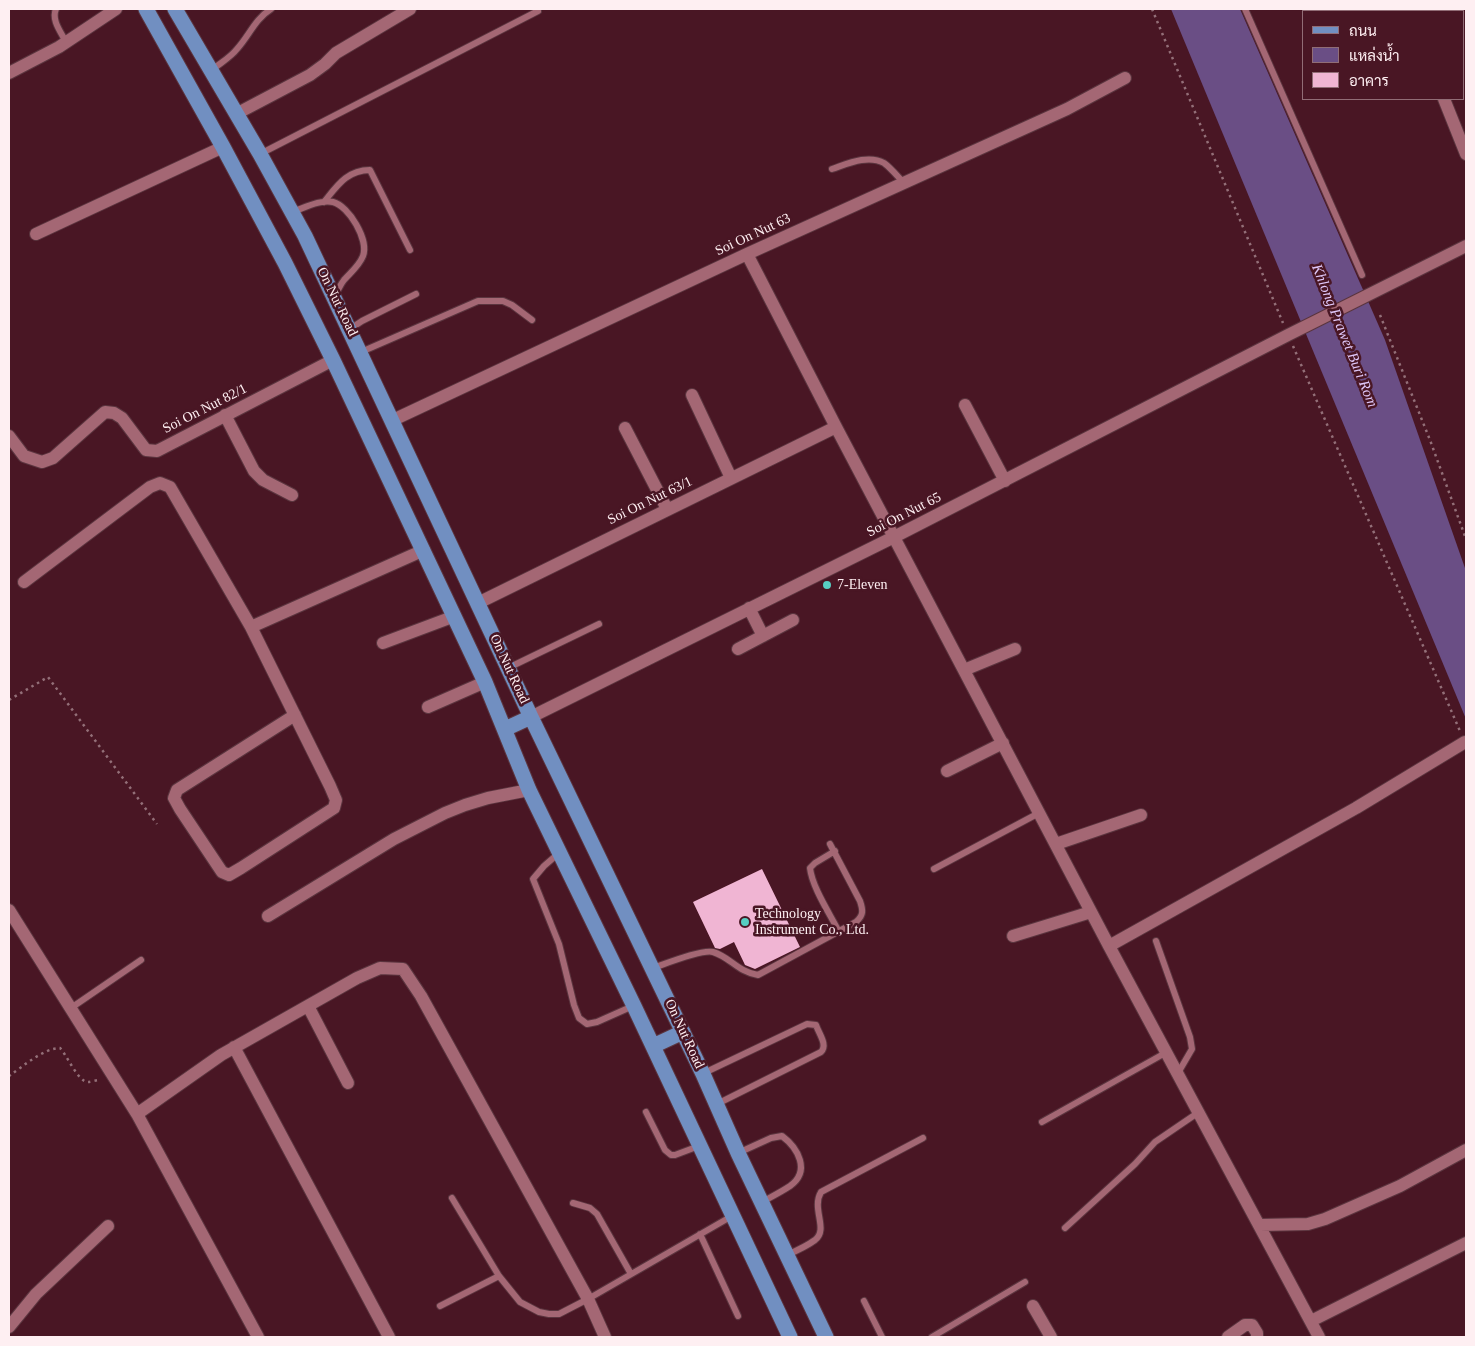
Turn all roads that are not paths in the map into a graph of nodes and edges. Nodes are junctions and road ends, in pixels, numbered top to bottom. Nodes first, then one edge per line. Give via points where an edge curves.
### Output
1 (56, 9) edge
2 (116, 9) edge
3 (146, 9) edge
4 (176, 9) edge
5 (270, 9) edge
6 (410, 9) edge
7 (1245, 9) edge
8 (538, 11) dead end
9 (66, 42) junction
10 (211, 70) junction
11 (9, 73) edge
12 (1125, 78) dead end
13 (1445, 100) edge
14 (236, 114) junction
15 (1463, 135) edge
16 (223, 147) junction
17 (260, 154) junction
18 (1466, 154) edge
19 (832, 169) dead end
20 (904, 183) junction
21 (324, 202) junction
22 (292, 212) junction
23 (36, 234) dead end
24 (1466, 246) edge
25 (410, 250) dead end
26 (747, 254) junction
27 (1362, 275) dead end
28 (416, 294) dead end
29 (334, 296) junction
30 (532, 320) dead end
31 (350, 328) junction
32 (361, 352) junction
33 (333, 360) junction
34 (692, 395) dead end
35 (965, 405) dead end
36 (225, 416) junction
37 (393, 420) junction
38 (836, 427) junction
39 (625, 428) dead end
40 (9, 436) edge
41 (731, 478) junction
42 (1005, 481) junction
43 (292, 494) dead end
44 (667, 509) junction
45 (894, 537) junction
46 (424, 550) junction
47 (24, 582) dead end
48 (478, 603) junction
49 (749, 608) junction
50 (455, 616) junction
51 (793, 620) dead end
52 (599, 624) dead end
53 (251, 626) junction
54 (763, 636) junction
55 (383, 643) dead end
56 (738, 649) dead end
57 (1015, 649) dead end
58 (508, 668) junction
59 (964, 670) junction
60 (485, 682) junction
61 (428, 707) dead end
62 (295, 715) junction
63 (531, 717) junction
64 (505, 730) junction
65 (1465, 742) road end
66 (1003, 743) junction
67 (947, 771) dead end
68 (529, 790) junction
69 (1039, 813) junction
70 (1141, 815) dead end
71 (830, 844) dead end
72 (1056, 844) junction
73 (834, 851) junction
74 (559, 854) junction
75 (934, 869) dead end
76 (9, 910) edge
77 (1091, 912) junction
78 (268, 916) dead end
79 (839, 932) junction
80 (1013, 936) dead end
81 (1156, 941) dead end
82 (1109, 946) junction
83 (142, 960) dead end
84 (653, 968) junction
85 (308, 1006) junction
86 (634, 1006) junction
87 (71, 1008) junction
88 (683, 1032) junction
89 (653, 1046) junction
90 (234, 1047) junction
91 (1167, 1052) junction
92 (1178, 1073) junction
93 (703, 1074) junction
94 (348, 1083) dead end
95 (717, 1104) junction
96 (646, 1112) dead end
97 (1199, 1112) junction
98 (137, 1114) junction
99 (1042, 1122) dead end
100 (923, 1138) dead end
101 (699, 1146) junction
102 (1466, 1150) edge
103 (738, 1153) junction
104 (452, 1198) dead end
105 (762, 1202) junction
106 (573, 1203) dead end
107 (732, 1216) junction
108 (1260, 1225) junction
109 (108, 1226) dead end
110 (1065, 1228) dead end
111 (700, 1234) junction
112 (1466, 1243) edge
113 (787, 1256) junction
114 (631, 1274) junction
115 (499, 1276) junction
116 (1025, 1282) dead end
117 (588, 1298) junction
118 (864, 1301) dead end
119 (440, 1306) dead end
120 (1033, 1306) dead end
121 (738, 1316) dead end
122 (1311, 1321) junction
123 (9, 1327) edge
124 (258, 1337) edge
125 (389, 1337) edge
126 (605, 1337) edge
127 (790, 1337) edge
128 (826, 1337) edge
129 (882, 1337) edge
130 (932, 1337) edge
131 (1051, 1337) edge
132 (1228, 1337) edge
133 (1257, 1337) edge
134 (1319, 1337) edge

1 - 9 lane via 55,22
2 - 9 street
3 - 16 main road, On Nut Road
4 - 10 main road, On Nut Road
5 - 10 lane via 237,50
6 - 14 street via 336,53 310,75
7 - 27 lane
8 - 17 lane
9 - 11 street
10 - 14 main road, On Nut Road
12 - 20 street, Soi On Nut 63 via 1067,109
13 - 15 street
14 - 17 main road, On Nut Road
15 - 18 street
16 - 23 street
16 - 33 main road, On Nut Road
17 - 22 main road, On Nut Road
19 - 20 lane via 855,161 871,160 883,163
20 - 26 street, Soi On Nut 63
21 - 22 lane
21 - 25 lane via 342,179 370,170
21 - 29 lane via 343,207 352,217 364,247 355,269
22 - 29 main road, On Nut Road
24 - 42 street, Soi On Nut 65
26 - 37 street, Soi On Nut 63
26 - 38 street
28 - 31 lane
29 - 31 main road, On Nut Road
30 - 32 lane via 503,301 478,301
31 - 32 main road, On Nut Road
32 - 37 main road, On Nut Road
33 - 36 street, Soi On Nut 82/1
33 - 46 main road, On Nut Road
34 - 41 street
35 - 42 street
36 - 40 street, Soi On Nut 82/1 via 157,451 146,450 122,418 105,412 53,458 42,462 24,456
36 - 43 street via 254,472
37 - 48 main road, On Nut Road
38 - 41 street, Soi On Nut 63/1
38 - 45 street
39 - 44 street
41 - 44 street, Soi On Nut 63/1
42 - 45 street, Soi On Nut 65
44 - 48 street, Soi On Nut 63/1
45 - 49 street, Soi On Nut 65
45 - 59 street
46 - 50 main road, On Nut Road
46 - 53 street
47 - 53 street via 150,487 160,483 170,488
48 - 58 main road, On Nut Road
49 - 54 street
49 - 63 street, Soi On Nut 65
50 - 55 street
50 - 60 main road, On Nut Road
51 - 54 street
52 - 58 lane
53 - 62 street
54 - 56 street
57 - 59 street
58 - 63 main road, On Nut Road
59 - 66 street
60 - 61 street
60 - 64 main road, On Nut Road
62 - 62 street via 177,790 174,798 180,809 222,872 228,875 334,808 336,800
63 - 64 main road
63 - 84 main road, On Nut Road
64 - 68 main road, On Nut Road
65 - 82 street via 1356,808
66 - 67 street
66 - 69 street
68 - 74 main road, On Nut Road
68 - 78 street via 480,800 445,813 394,839
69 - 72 street
69 - 75 lane
70 - 72 street
71 - 73 lane
72 - 77 street
73 - 79 lane via 863,910 861,918
73 - 79 lane via 815,863 810,874
74 - 86 main road, On Nut Road
74 - 86 lane via 533,879 559,944 579,1018 587,1024 597,1022
76 - 87 street
77 - 80 street
77 - 82 street
79 - 84 lane via 758,975 747,973 712,952 702,952
81 - 92 lane via 1191,1043 1192,1049
82 - 91 street
83 - 87 lane
84 - 88 main road, On Nut Road
85 - 90 street
85 - 94 street
85 - 117 street via 380,968 403,969
86 - 89 main road, On Nut Road
87 - 98 street
88 - 89 main road
88 - 93 main road, On Nut Road
89 - 101 main road, On Nut Road
90 - 98 street
90 - 125 street
91 - 92 street
91 - 99 lane
92 - 97 street
93 - 95 main road, On Nut Road
93 - 95 lane via 807,1024 816,1026 822,1038 825,1045 821,1052
95 - 103 main road, On Nut Road
96 - 101 lane via 665,1150 671,1155
97 - 108 street
97 - 110 lane via 1155,1142
98 - 124 street
100 - 113 lane via 821,1192 817,1208 822,1230 820,1235
101 - 107 main road, On Nut Road
102 - 108 street via 1400,1186 1326,1219 1308,1224
103 - 105 main road, On Nut Road
103 - 105 lane via 782,1136 798,1153 801,1167 796,1179
104 - 115 lane
105 - 113 main road, On Nut Road
106 - 114 lane via 590,1208 597,1214
107 - 111 lane
107 - 127 main road, On Nut Road
108 - 122 street
109 - 123 street via 36,1294
111 - 114 lane
111 - 121 lane
112 - 122 street
113 - 128 main road, On Nut Road
114 - 117 lane
115 - 117 lane via 520,1302 539,1312 559,1314
115 - 119 lane
116 - 130 lane
117 - 126 street
118 - 129 lane
120 - 131 street
122 - 134 street
132 - 133 street via 1245,1325 1252,1325

